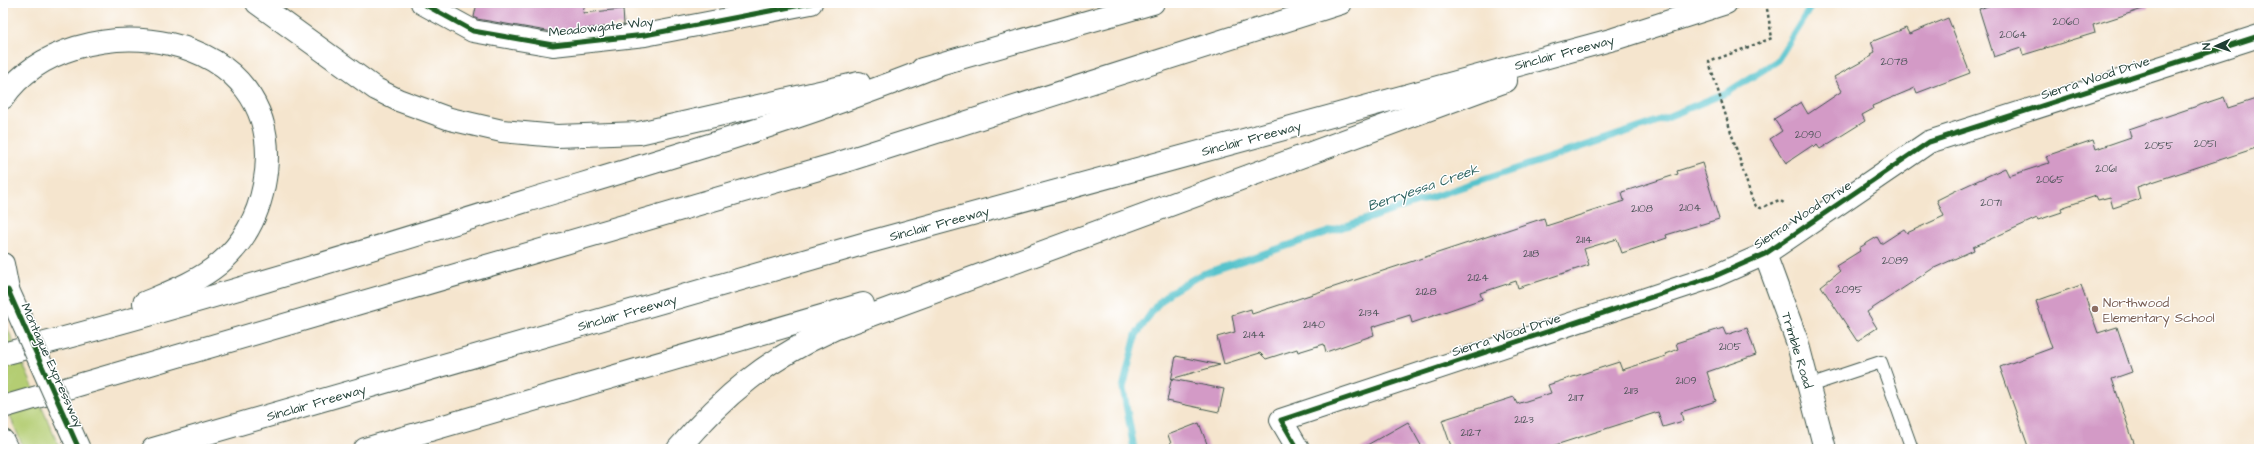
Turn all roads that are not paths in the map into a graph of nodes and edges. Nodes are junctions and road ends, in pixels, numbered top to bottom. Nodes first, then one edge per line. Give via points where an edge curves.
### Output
1 (257, 3) edge
2 (422, 3) edge
3 (811, 3) edge
4 (1154, 3) edge
5 (1341, 3) edge
6 (1726, 3) edge
7 (170, 23) dead end
8 (79, 26) dead end
9 (2259, 36) edge
10 (1614, 39) junction
11 (936, 66) junction
12 (3, 98) edge
13 (1765, 254) junction
14 (1026, 258) junction
15 (3, 264) edge
16 (6, 285) edge
17 (67, 338) junction
18 (3, 354) edge
19 (1809, 386) junction
20 (3, 407) edge
21 (3, 441) edge
22 (7, 449) edge
23 (79, 449) edge
24 (153, 449) edge
25 (365, 449) edge
26 (678, 449) edge
27 (1298, 449) edge
28 (1825, 449) edge
29 (1912, 449) edge

1 - 11 main road via 352,73 398,100 450,119 502,131 530,134 585,136 639,133
2 - 3 main road, Meadowgate Way via 473,31 553,45 645,35
4 - 11 main road
5 - 20 main road via 836,164
6 - 10 main road, Sinclair Freeway
7 - 17 main road via 193,33 215,48 234,66 249,88 261,116 267,145 266,173 261,200 251,226 219,264 196,280
8 - 12 main road via 67,30 43,46 24,63
9 - 13 main road, Sierra Wood Drive via 1929,142
10 - 14 main road via 1434,109
10 - 24 main road, Sinclair Freeway via 866,243
11 - 17 main road via 857,98 358,253
13 - 19 main road, Trimble Road via 1797,341
13 - 27 main road, Sierra Wood Drive via 1716,276 1281,420
14 - 25 main road
14 - 26 main road via 805,342 778,358 727,396
15 - 16 main road, Montague Expressway
16 - 23 main road, Montague Expressway, bridge
17 - 18 main road
19 - 28 main road, Trimble Road
19 - 29 lane via 1881,362
21 - 22 main road

